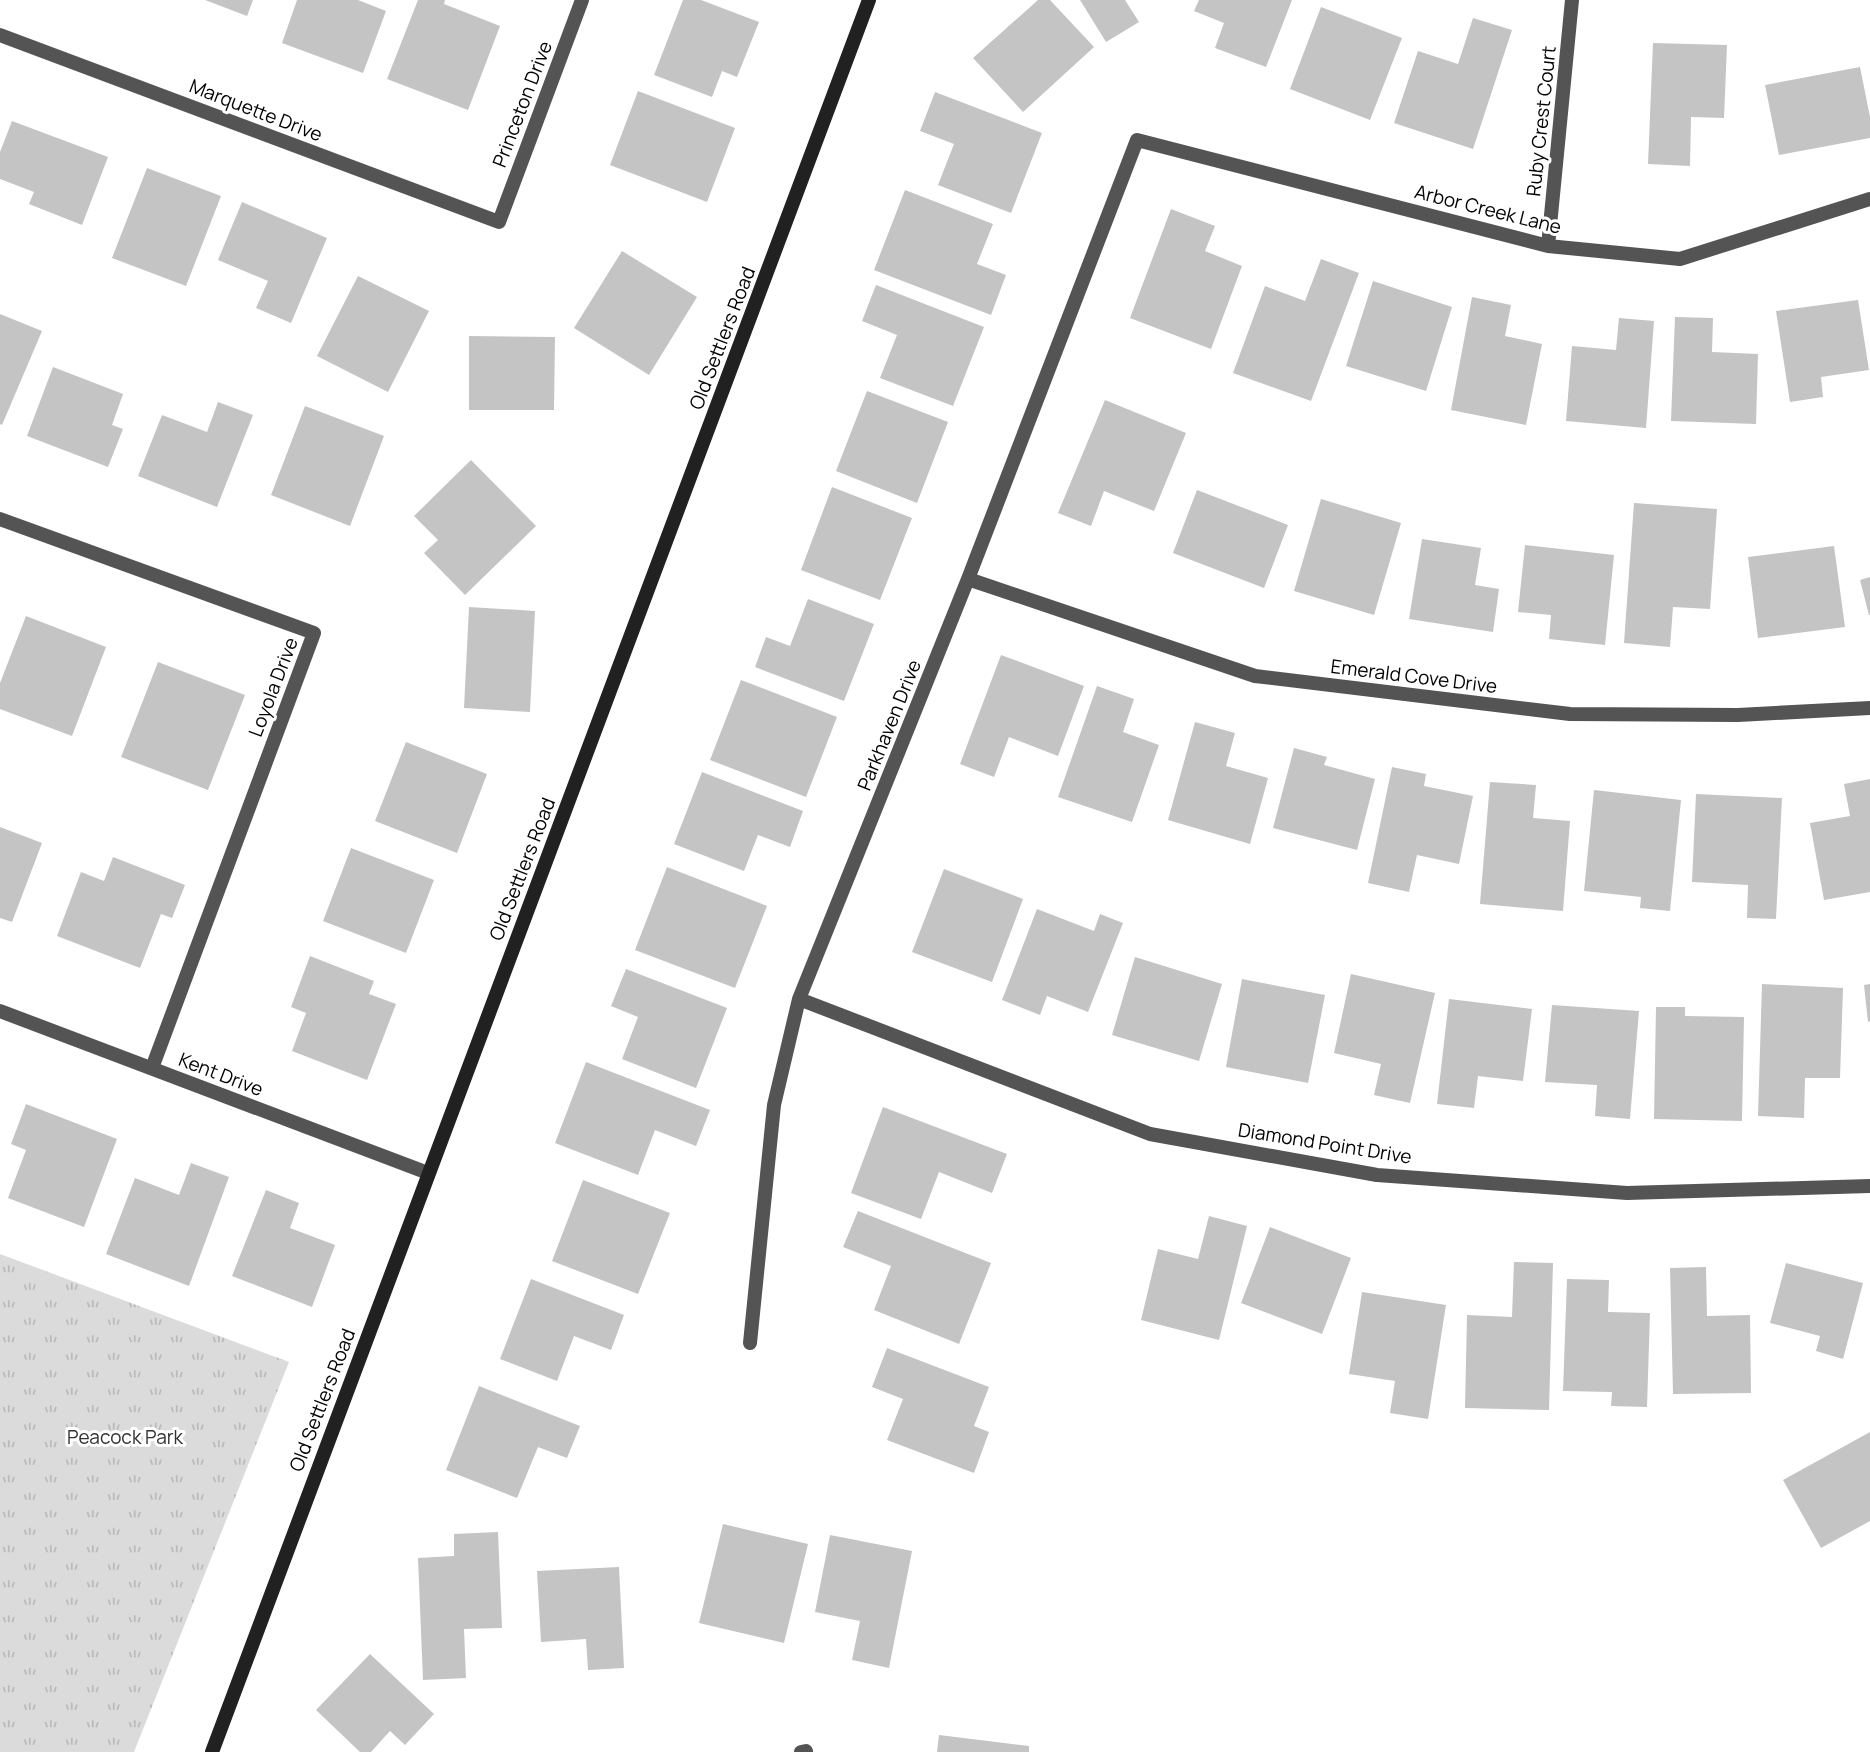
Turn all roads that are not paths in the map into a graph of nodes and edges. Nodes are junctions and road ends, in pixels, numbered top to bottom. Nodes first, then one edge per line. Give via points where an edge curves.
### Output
1 (582, 0) edge
2 (869, 0) edge
3 (1573, 0) edge
4 (0, 35) edge
5 (1137, 140) joint
6 (1870, 199) edge
7 (499, 222) joint
8 (1548, 246) junction
9 (0, 519) edge
10 (968, 579) junction
11 (1870, 708) edge
12 (799, 999) junction
13 (0, 1011) edge
14 (152, 1068) junction
15 (428, 1173) junction
16 (1870, 1186) edge
17 (750, 1343) dead end
18 (806, 1751) edge
19 (212, 1752) edge
20 (801, 1752) edge

1 - 7 street, Princeton Drive
2 - 15 main road, Old Settlers Road
3 - 8 street, Ruby Crest Court
4 - 7 street, Marquette Drive
5 - 8 street, Arbor Creek Lane
5 - 10 street, Parkhaven Drive
6 - 8 street, Arbor Creek Lane via 1680,259
9 - 14 street, Loyola Drive via 314,633
10 - 11 street, Emerald Cove Drive via 1255,676 1570,714 1738,715
10 - 12 street, Parkhaven Drive
12 - 16 street, Diamond Point Drive via 1150,1134 1377,1175 1627,1193
12 - 17 street, Parkhaven Drive via 774,1105
13 - 14 street, Kent Drive
14 - 15 street, Kent Drive
15 - 19 main road, Old Settlers Road
18 - 20 street

